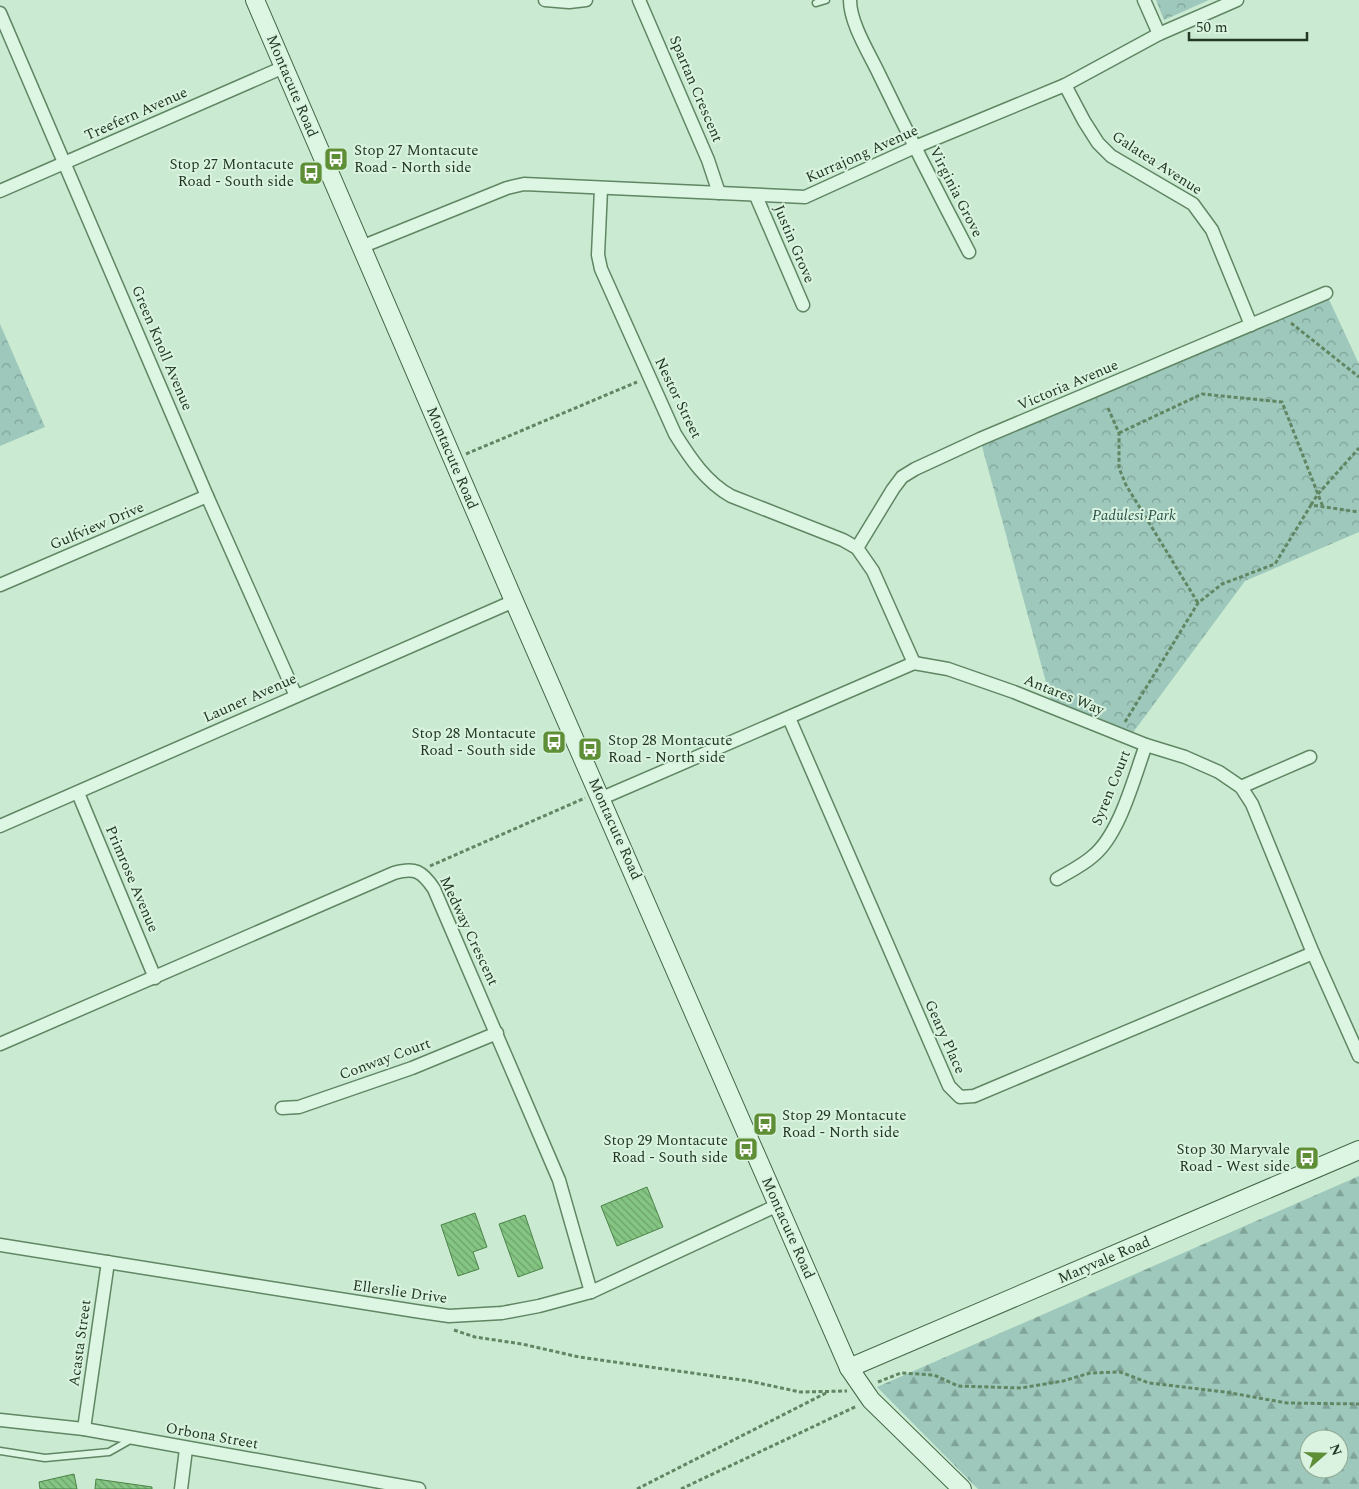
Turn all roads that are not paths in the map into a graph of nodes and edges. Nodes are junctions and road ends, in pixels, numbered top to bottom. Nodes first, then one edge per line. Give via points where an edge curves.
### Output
1 (255, 0) edge
2 (545, 0) edge
3 (586, 0) edge
4 (639, 0) edge
5 (826, 0) edge
6 (850, 0) edge
7 (1144, 0) edge
8 (1238, 0) edge
9 (816, 3) dead end
10 (0, 13) edge
11 (1159, 34) junction
12 (284, 67) junction
13 (1065, 84) junction
14 (915, 147) junction
15 (65, 162) junction
16 (602, 189) junction
17 (0, 191) edge
18 (719, 194) junction
19 (756, 196) junction
20 (361, 247) junction
21 (969, 252) dead end
22 (1326, 294) dead end
23 (803, 305) dead end
24 (1251, 325) junction
25 (207, 496) junction
26 (856, 548) junction
27 (0, 586) edge
28 (514, 601) junction
29 (914, 662) junction
30 (296, 696) junction
31 (789, 718) junction
32 (1146, 745) junction
33 (1310, 757) dead end
34 (1240, 787) junction
35 (78, 793) junction
36 (600, 795) junction
37 (0, 826) edge
38 (1058, 879) dead end
39 (1313, 953) junction
40 (155, 978) junction
41 (497, 1033) junction
42 (0, 1044) edge
43 (1359, 1056) edge
44 (282, 1108) dead end
45 (1359, 1150) edge
46 (778, 1205) junction
47 (0, 1245) edge
48 (108, 1262) junction
49 (592, 1292) junction
50 (849, 1368) junction
51 (0, 1420) edge
52 (84, 1429) junction
53 (133, 1438) junction
54 (186, 1449) junction
55 (0, 1452) edge
56 (181, 1489) edge
57 (418, 1489) edge
58 (962, 1489) edge

1 - 12 main road, Montacute Road
2 - 3 street
4 - 18 street, Spartan Crescent via 708,160
5 - 9 lane
6 - 14 street, Virginia Grove via 854,21
7 - 11 street
8 - 11 street, Kurrajong Avenue
10 - 15 street, Green Knoll Avenue
11 - 13 street, Kurrajong Avenue
12 - 15 street, Treefern Avenue
12 - 20 main road, Montacute Road
13 - 14 street, Kurrajong Avenue
13 - 24 street, Galatea Avenue via 1098,143 1112,156 1193,204 1212,230
14 - 19 street, Kurrajong Avenue via 804,197
14 - 21 street, Virginia Grove
15 - 17 street, Treefern Avenue
15 - 25 street, Green Knoll Avenue
16 - 18 street, Kurrajong Avenue
16 - 20 street, Kurrajong Avenue via 524,184
16 - 26 street, Nestor Street via 598,255 601,269 676,434 690,456 710,481 732,496
18 - 19 street, Kurrajong Avenue
19 - 23 street, Justin Grove
20 - 28 main road, Montacute Road
22 - 24 street, Victoria Avenue
24 - 26 street, Victoria Avenue via 916,469 893,489
25 - 27 street, Gulfview Drive
25 - 30 street, Green Knoll Avenue
26 - 29 street, Nestor Street via 873,571
28 - 30 street, Launer Avenue
28 - 36 main road, Montacute Road
29 - 31 street
29 - 32 street, Antares Way via 948,669 1006,689
30 - 35 street, Launer Avenue
31 - 36 street
31 - 39 street, Geary Place via 949,1086 960,1097 974,1096
32 - 34 street, Antares Way via 1219,772
32 - 38 street, Syren Court via 1109,837 1094,856
33 - 34 street
34 - 39 street, Antares Way via 1252,804
35 - 37 street, Launer Avenue
35 - 40 street, Primrose Avenue
36 - 46 main road, Montacute Road
39 - 43 street, Antares Way
40 - 41 street, Medway Crescent via 408,869 427,878 434,889
40 - 42 street, Medway Crescent
41 - 44 street, Conway Court via 412,1068 299,1107
41 - 49 street, Medway Crescent via 559,1180
45 - 50 main road, Maryvale Road
46 - 49 street, Ellerslie Drive
46 - 50 main road, Montacute Road
47 - 48 street, Ellerslie Drive
48 - 49 street, Ellerslie Drive via 449,1316 502,1313
48 - 52 street, Acasta Street
50 - 58 main road, Montacute Road via 868,1395
51 - 52 street, Orbona Street
52 - 53 street, Orbona Street
53 - 54 street, Orbona Street
53 - 55 lane via 109,1452 44,1458
54 - 56 street
54 - 57 street, Orbona Street

